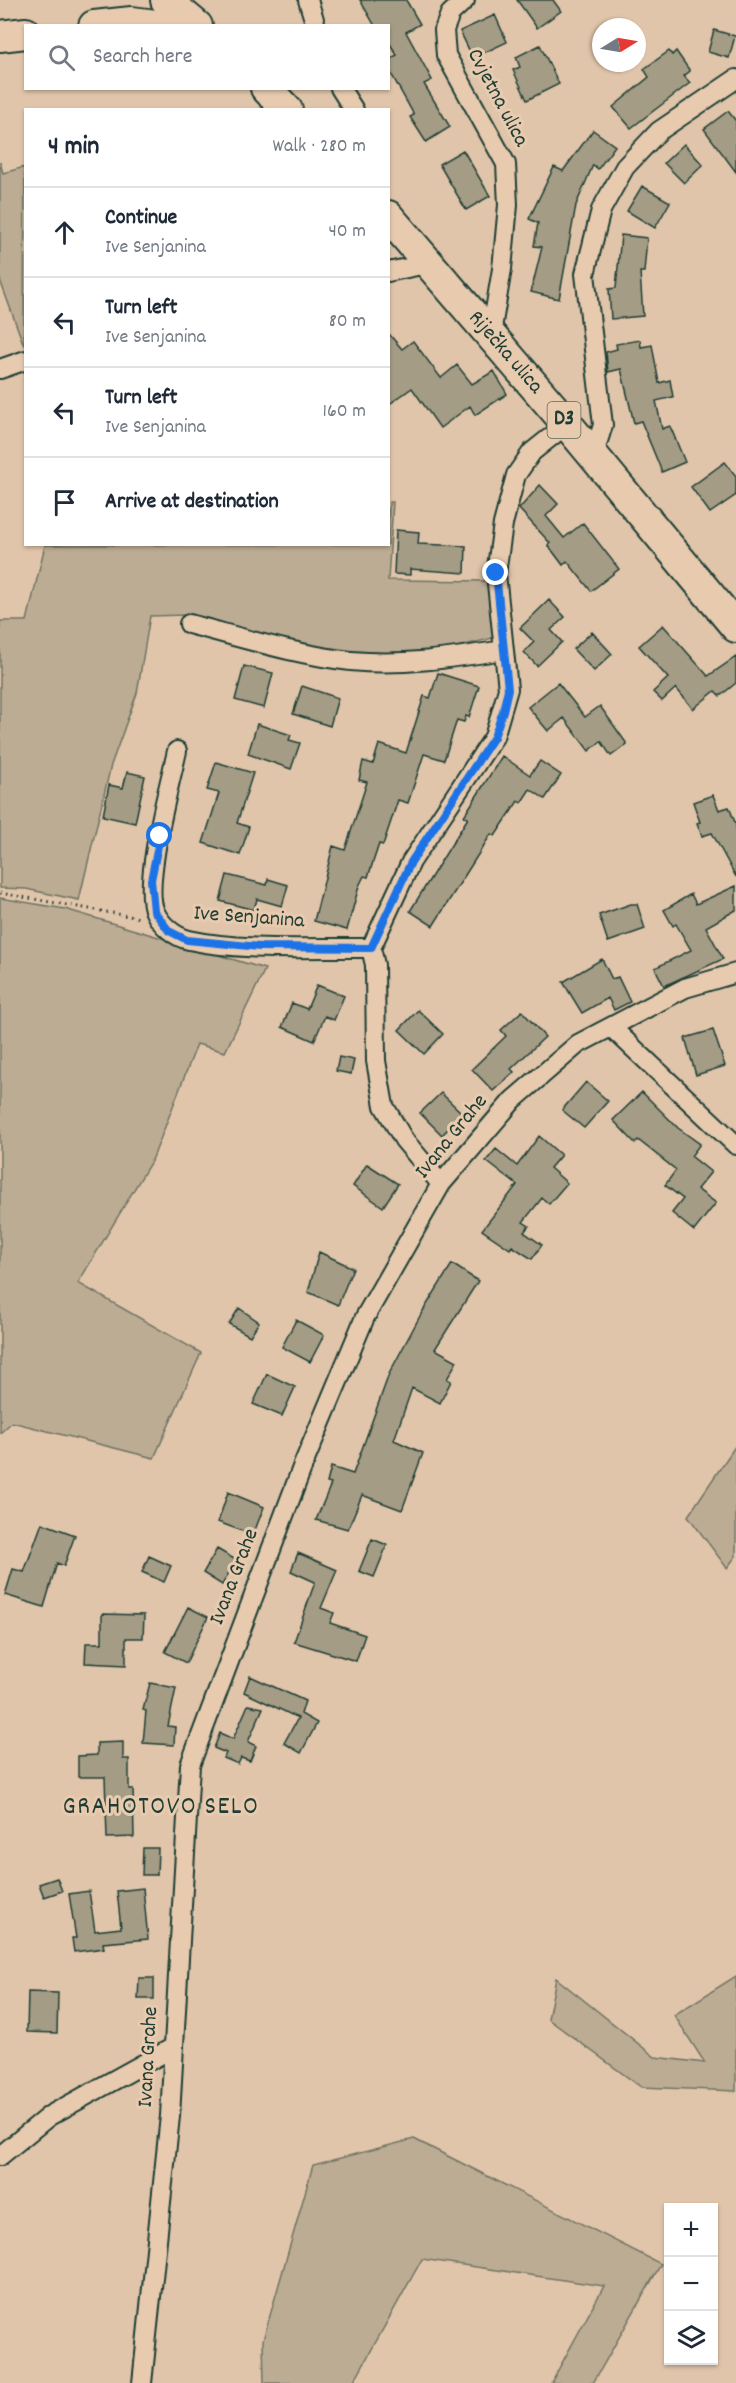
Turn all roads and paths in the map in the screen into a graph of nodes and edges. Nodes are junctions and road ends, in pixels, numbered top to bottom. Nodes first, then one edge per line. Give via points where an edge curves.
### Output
1 (166, 0) edge
2 (308, 0) edge
3 (465, 0) edge
4 (113, 24) edge
5 (148, 24) edge
6 (195, 24) edge
7 (315, 24) edge
8 (24, 33) edge
9 (0, 36) edge
10 (736, 79) edge
11 (268, 90) edge
12 (341, 90) edge
13 (285, 108) edge
14 (353, 108) edge
15 (390, 218) edge
16 (431, 263) junction
17 (390, 272) edge
18 (490, 334) junction
19 (24, 361) edge
20 (0, 369) edge
21 (567, 424) junction
22 (593, 457) junction
23 (189, 624) dead end
24 (736, 627) edge
25 (503, 650) junction
26 (177, 751) dead end
27 (0, 893) edge
28 (161, 921) junction
29 (371, 948) junction
30 (736, 973) edge
31 (611, 1027) junction
32 (736, 1145) edge
33 (441, 1184) junction
34 (174, 2047) junction
35 (0, 2156) edge
36 (142, 2383) edge

1 - 6 main road
2 - 7 street
3 - 18 street, Cvjetna ulica via 450,14 444,30 446,55 506,164 508,206
4 - 5 main road
8 - 9 main road
10 - 22 street via 659,131 625,167 601,210 585,274 603,425
11 - 13 main road
12 - 14 street
15 - 16 main road, Riječka ulica / D3
16 - 17 street
16 - 18 main road, Riječka ulica / D3
18 - 21 main road, Riječka ulica / D3
19 - 20 street
21 - 22 main road, Riječka ulica / D3
21 - 25 street via 532,452 516,475 496,573
22 - 24 main road, Riječka ulica / D3
23 - 25 street via 289,650 352,661 432,662
25 - 29 street via 508,689 494,737 411,862
26 - 28 street, Ive Senjanina via 151,880 154,911
27 - 28 path
28 - 29 street, Ive Senjanina via 169,931 187,940 260,947
29 - 33 street via 375,965 376,1061 384,1106 404,1140
30 - 31 street, Ivana Grahe via 686,988
31 - 32 street
31 - 33 street, Ivana Grahe via 578,1044 513,1100
33 - 34 street, Ivana Grahe via 365,1317 303,1465 190,1765
34 - 35 street via 49,2116
34 - 36 street, Ivana Grahe

